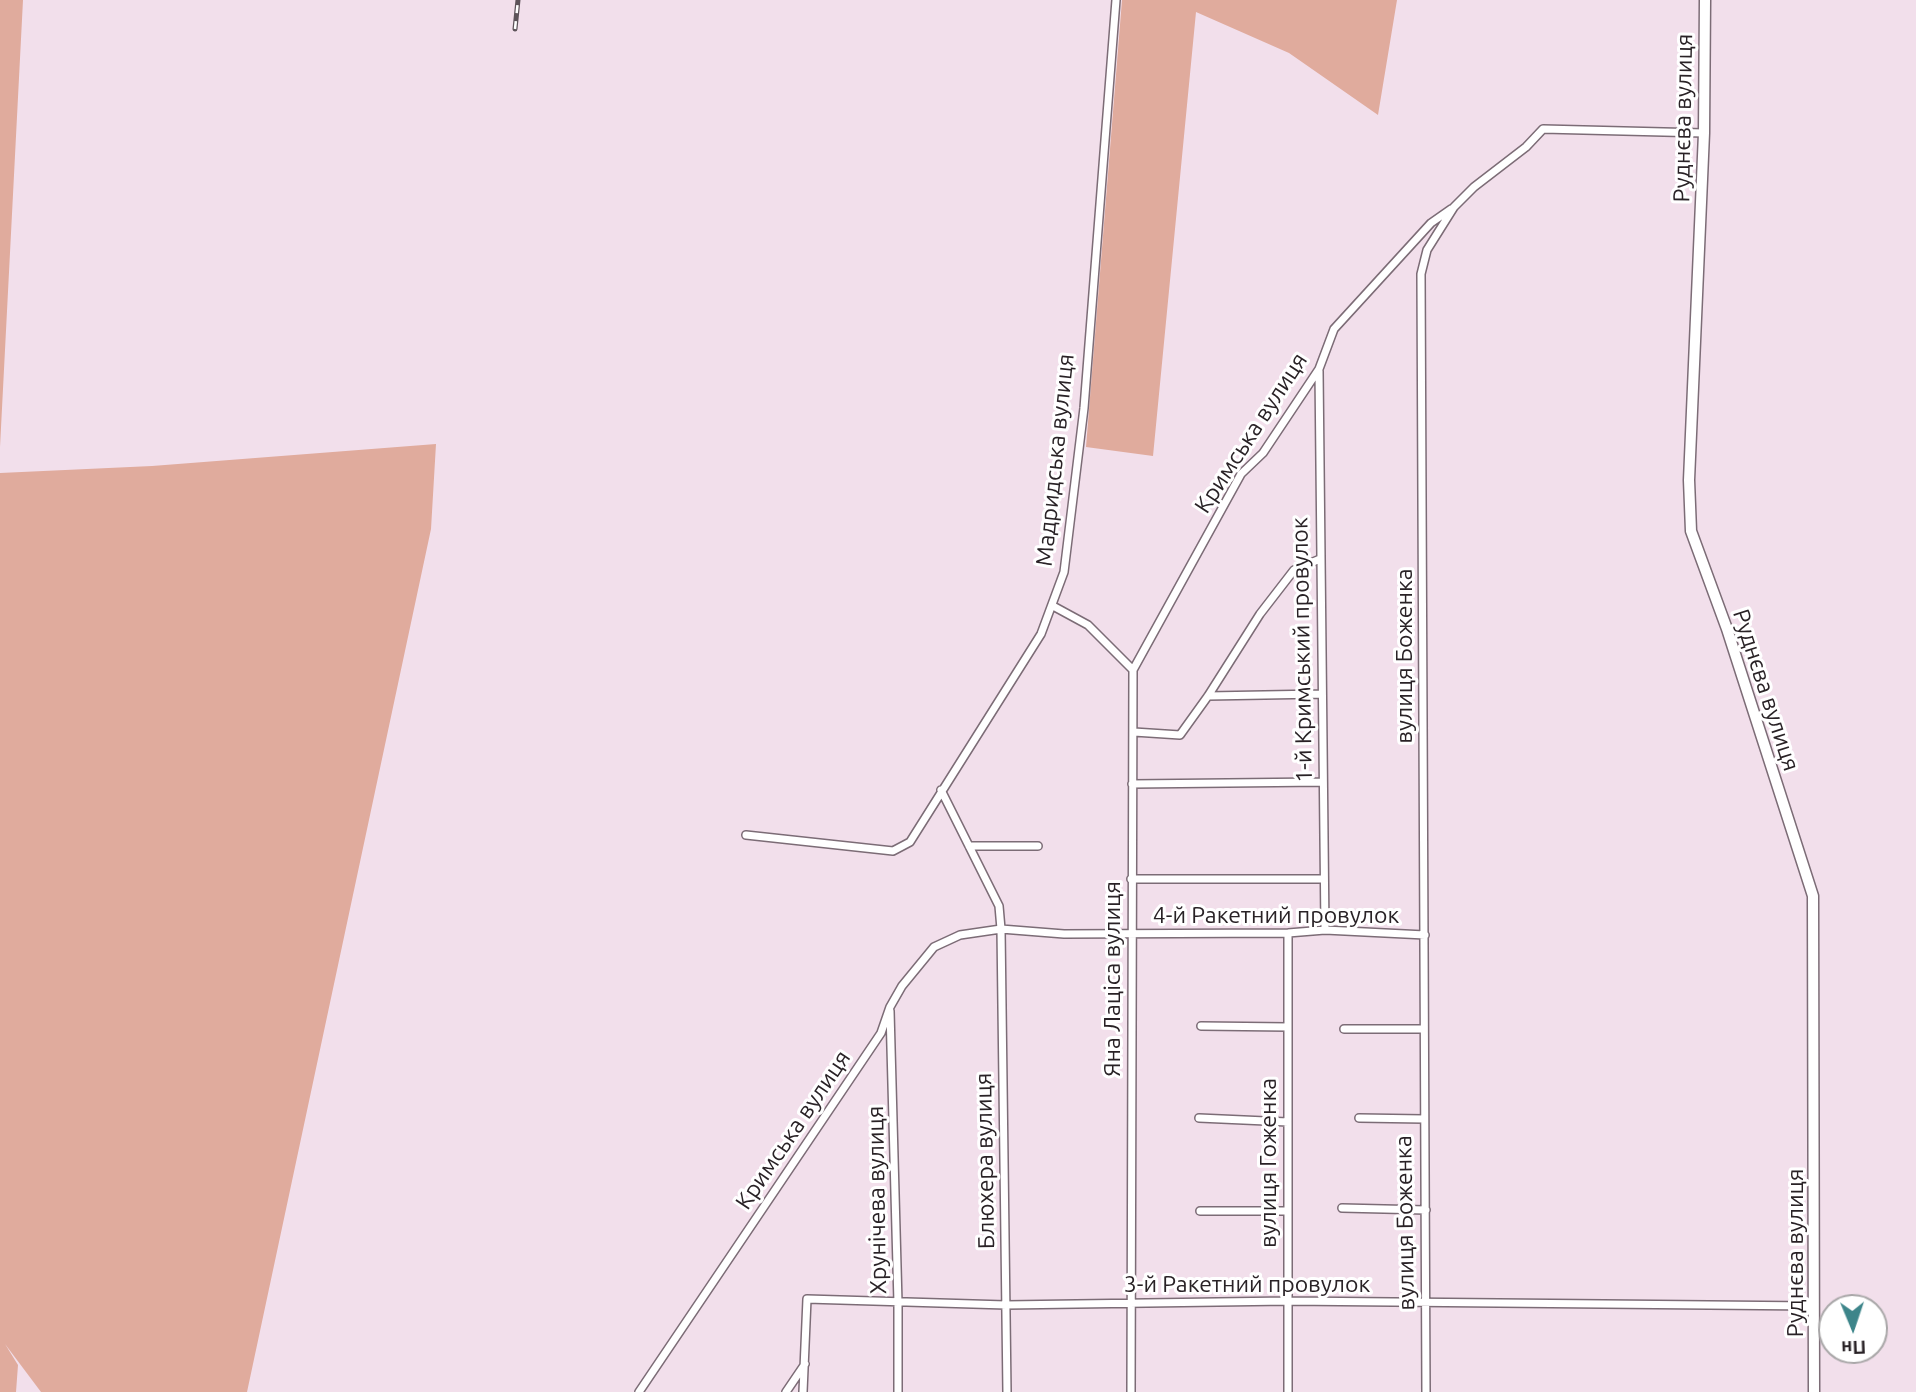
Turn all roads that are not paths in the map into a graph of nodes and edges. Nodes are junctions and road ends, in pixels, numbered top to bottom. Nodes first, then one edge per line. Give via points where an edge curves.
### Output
1 (1116, 0) edge
2 (1705, 0) edge
3 (1704, 133) junction
4 (1454, 207) junction
5 (1319, 369) junction
6 (1320, 559) junction
7 (1053, 606) junction
8 (1133, 670) junction
9 (1321, 694) junction
10 (1208, 696) junction
11 (1133, 732) junction
12 (1323, 782) junction
13 (1132, 784) junction
14 (942, 790) junction
15 (746, 835) dead end
16 (969, 846) junction
17 (1038, 846) dead end
18 (1132, 879) junction
19 (1324, 879) junction
20 (1002, 929) junction
21 (1325, 930) junction
22 (1288, 933) junction
23 (1132, 934) junction
24 (1425, 935) junction
25 (890, 1007) junction
26 (1201, 1026) dead end
27 (1288, 1027) junction
28 (1344, 1028) dead end
29 (1424, 1029) junction
30 (1199, 1118) dead end
31 (1359, 1118) dead end
32 (1424, 1119) junction
33 (1288, 1122) junction
34 (1342, 1208) dead end
35 (1426, 1210) junction
36 (1200, 1211) dead end
37 (1288, 1211) junction
38 (1288, 1301) junction
39 (898, 1303) junction
40 (1426, 1303) junction
41 (1130, 1305) junction
42 (1006, 1306) junction
43 (1814, 1306) junction
44 (806, 1363) junction
45 (639, 1392) edge
46 (786, 1392) edge
47 (803, 1392) edge
48 (898, 1392) edge
49 (1007, 1392) edge
50 (1131, 1392) edge
51 (1288, 1392) edge
52 (1426, 1392) edge
53 (1814, 1392) edge

1 - 7 street, Мадридська вулиця via 1084,408 1064,572
2 - 3 street, Руднєва вулиця
3 - 4 street, вулиця Боженка via 1543,129
3 - 43 street, Руднєва вулиця via 1689,480 1691,531 1813,896
4 - 5 street, Кримська вулиця via 1431,223 1334,329
4 - 24 street, вулиця Боженка via 1427,250 1421,274
5 - 6 street, 1-й Кримський провулок
5 - 8 street, Кримська вулиця via 1263,453 1241,474
6 - 9 street, 1-й Кримський провулок
6 - 10 street via 1294,570
7 - 8 street via 1088,625
7 - 14 street, Мадридська вулиця via 1041,634
8 - 11 street, Яна Лаціса вулиця
9 - 10 street
9 - 12 street, 1-й Кримський провулок
10 - 11 street via 1180,735
11 - 13 street, Яна Лаціса вулиця
12 - 13 street
12 - 19 street, 1-й Кримський провулок
13 - 18 street, Яна Лаціса вулиця
14 - 15 street, Мадридська вулиця via 910,842 893,851
14 - 16 street, Блюхера вулиця
16 - 17 street
16 - 20 street, Блюхера вулиця via 999,906
18 - 19 street
18 - 23 street, Яна Лаціса вулиця
19 - 21 street, 1-й Кримський провулок
20 - 23 street, 4-й Ракетний провулок
20 - 25 street, Кримська вулиця via 960,935 934,947
20 - 42 street, Блюхера вулиця
21 - 22 street, 4-й Ракетний провулок
21 - 24 street, 4-й Ракетний провулок
22 - 23 street, 4-й Ракетний провулок
22 - 27 street, вулиця Гоженка
23 - 41 street, Яна Лаціса вулиця
24 - 29 street, вулиця Боженка
25 - 39 street, Хрунічева вулиця
25 - 45 street, Кримська вулиця via 881,1033
26 - 27 street
27 - 33 street, вулиця Гоженка
28 - 29 street
29 - 32 street, вулиця Боженка
30 - 33 street
31 - 32 street
32 - 35 street, вулиця Боженка
33 - 37 street, вулиця Гоженка
34 - 35 street
35 - 40 street, вулиця Боженка
36 - 37 street
37 - 38 street, вулиця Гоженка
38 - 40 street, 3-й Ракетний провулок
38 - 41 street, 3-й Ракетний провулок
38 - 51 street, вулиця Гоженка
39 - 42 street, 3-й Ракетний провулок
39 - 44 street, 3-й Ракетний провулок via 807,1299
39 - 48 street, Хрунічева вулиця
40 - 43 street, 3-й Ракетний провулок
40 - 52 street, вулиця Боженка
41 - 42 street, 3-й Ракетний провулок
41 - 50 street, Яна Лаціса вулиця
42 - 49 street, Блюхера вулиця
43 - 53 street, Руднєва вулиця
44 - 46 street
44 - 47 street

